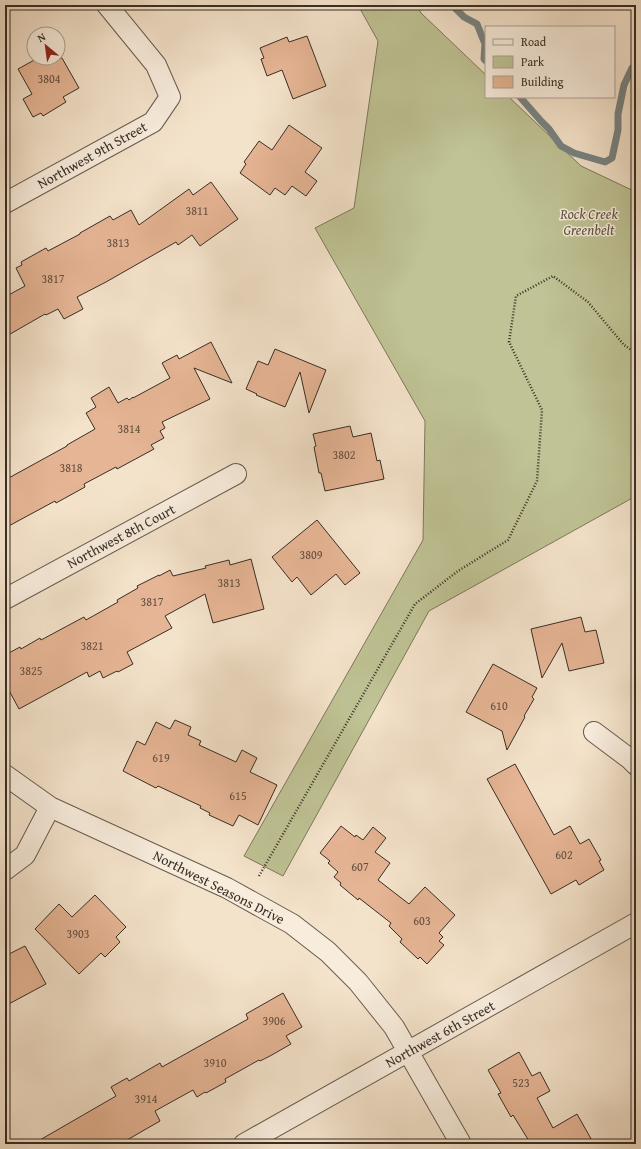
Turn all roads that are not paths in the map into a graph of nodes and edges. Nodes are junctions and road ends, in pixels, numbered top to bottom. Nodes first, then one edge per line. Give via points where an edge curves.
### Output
1 (107, 5) edge
2 (5, 203) edge
3 (236, 474) dead end
4 (5, 599) edge
5 (594, 732) dead end
6 (636, 766) edge
7 (5, 775) edge
8 (50, 807) junction
9 (5, 870) edge
10 (636, 924) edge
11 (408, 1051) junction
12 (244, 1144) edge
13 (461, 1144) edge

1 - 2 street, Northwest 9th Street via 156,65 170,97 153,122
3 - 4 street, Northwest 8th Court
5 - 6 street
7 - 8 street, Northwest Seasons Drive
8 - 9 street via 25,855
8 - 11 street, Northwest Seasons Drive via 227,888 292,924 328,952 358,982 394,1027
10 - 11 street, Northwest 6th Street
11 - 12 street, Northwest 6th Street
11 - 13 street, Northwest Seasons Drive

